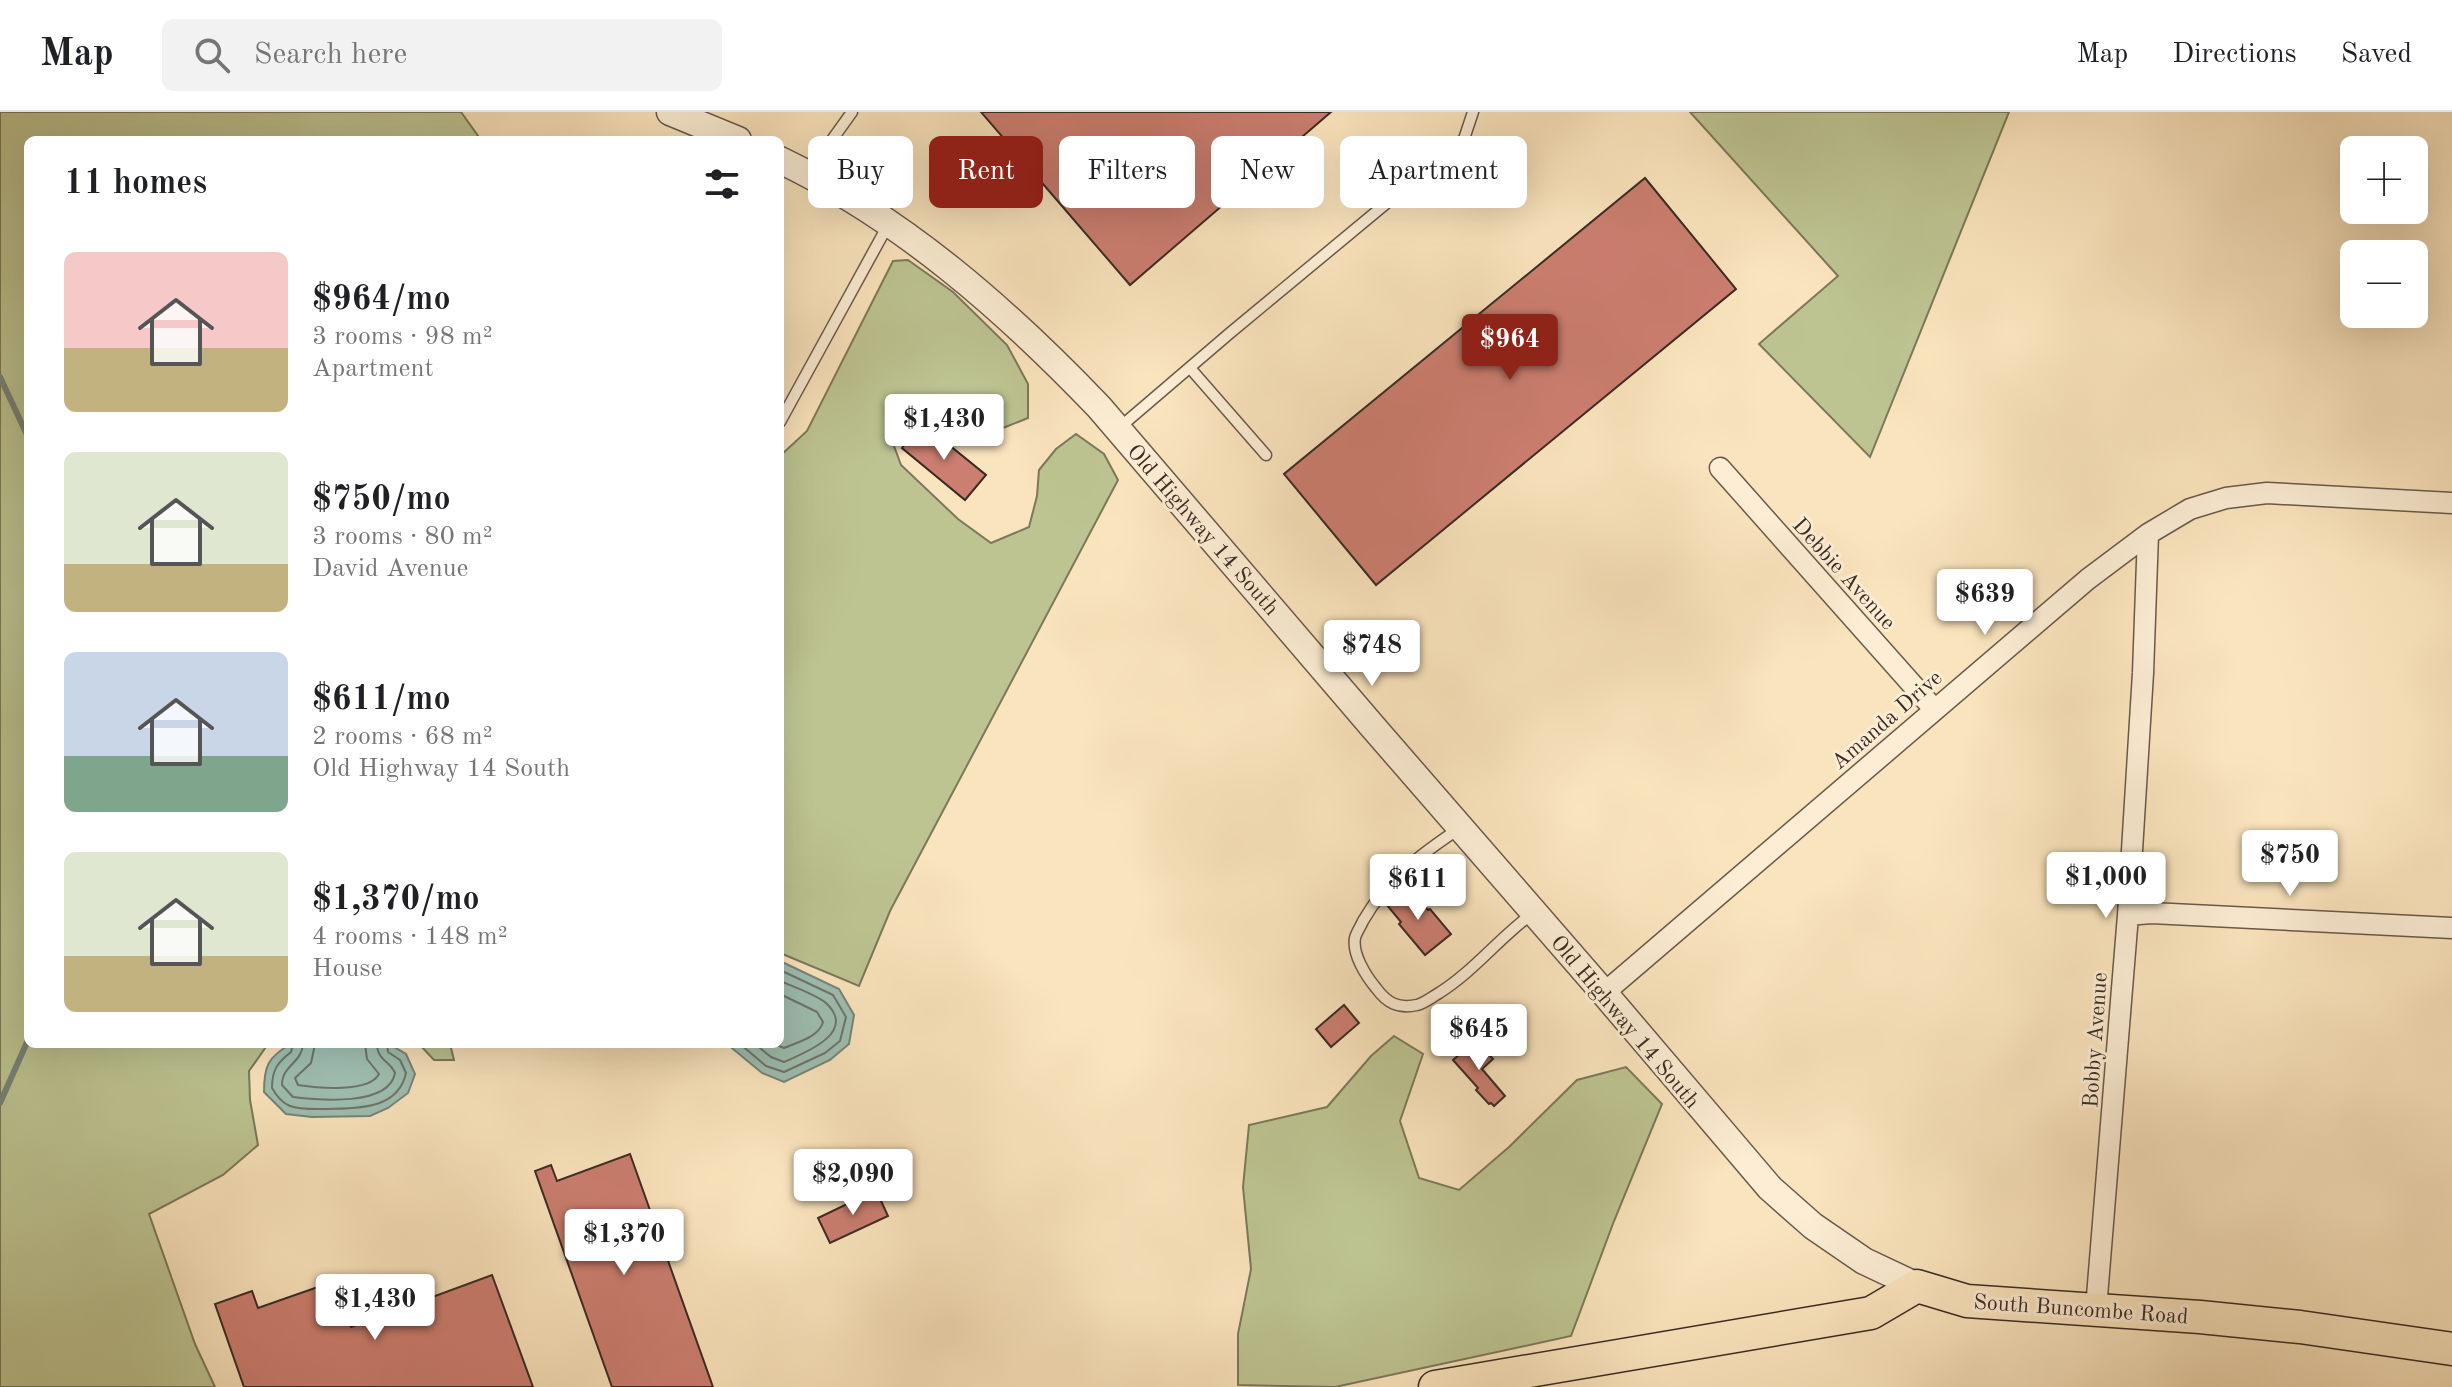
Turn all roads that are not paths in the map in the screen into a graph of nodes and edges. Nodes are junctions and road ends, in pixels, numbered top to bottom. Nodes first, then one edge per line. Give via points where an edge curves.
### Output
1 (670, 112) edge
2 (852, 112) edge
3 (1473, 112) edge
4 (728, 136) edge
5 (784, 162) edge
6 (807, 175) junction
7 (888, 225) junction
8 (1190, 368) junction
9 (784, 415) edge
10 (1118, 429) junction
11 (1266, 455) dead end
12 (1720, 468) dead end
13 (2452, 503) edge
14 (2148, 534) junction
15 (1934, 709) junction
16 (1460, 828) junction
17 (1534, 912) junction
18 (2128, 915) junction
19 (2452, 928) edge
20 (1604, 993) junction
21 (1917, 1286) junction
22 (2096, 1309) junction
23 (2452, 1349) edge
24 (1527, 1379) edge
25 (1435, 1387) edge

1 - 4 street
2 - 6 lane
3 - 8 lane via 1464,139
5 - 6 street, Old Highway 14 South
6 - 7 street, Old Highway 14 South
7 - 9 lane
7 - 10 street, Old Highway 14 South via 1013,321
8 - 10 lane
8 - 11 lane
10 - 16 street, Old Highway 14 South
12 - 15 street, Debbie Avenue
13 - 14 street, Amanda Drive via 2245,495 2190,509
14 - 15 street, Amanda Drive
14 - 18 street, Bobby Avenue
15 - 20 street, Amanda Drive
16 - 17 street, Old Highway 14 South
16 - 17 lane via 1386,887 1355,937 1357,956 1385,1000 1398,1007 1420,1004 1453,984
17 - 20 street, Old Highway 14 South
18 - 19 street
18 - 22 street, Bobby Avenue
20 - 21 street, Old Highway 14 South via 1770,1188 1864,1261
21 - 22 main road, South Buncombe Road via 1967,1301
21 - 24 main road via 1871,1313
22 - 23 main road, South Buncombe Road via 2300,1327
24 - 25 main road

